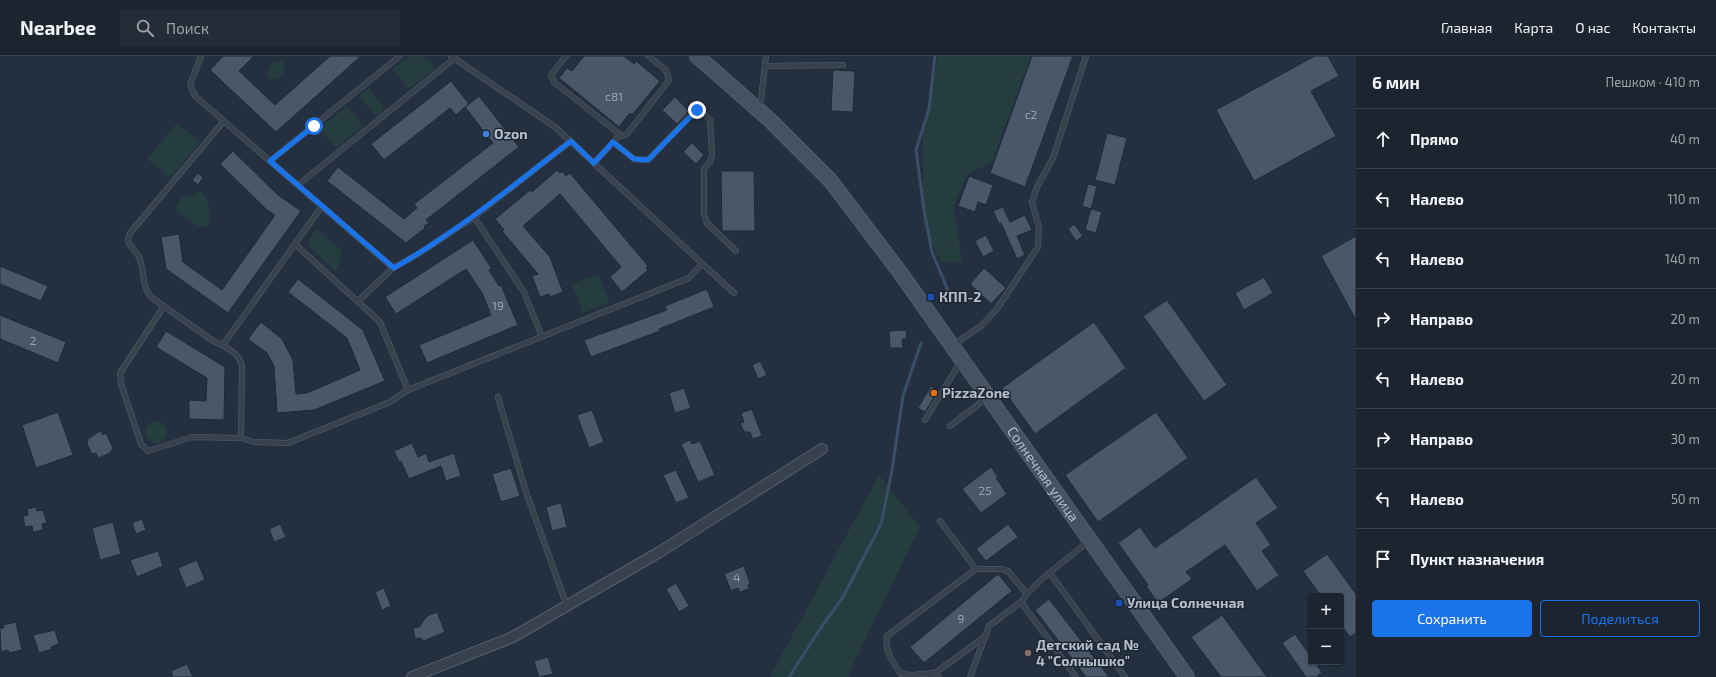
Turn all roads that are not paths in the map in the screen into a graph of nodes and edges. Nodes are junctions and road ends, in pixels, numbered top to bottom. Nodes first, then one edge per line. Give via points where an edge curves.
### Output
1 (201, 56) edge
2 (400, 56) edge
3 (566, 56) edge
4 (648, 56) edge
5 (697, 56) edge
6 (766, 56) edge
7 (1086, 56) edge
8 (453, 57) edge
9 (843, 65) dead end
10 (766, 66) junction
11 (760, 111) junction
12 (224, 121) junction
13 (620, 135) junction
14 (571, 141) junction
15 (613, 142) junction
16 (270, 161) junction
17 (594, 163) junction
18 (298, 185) junction
19 (322, 206) junction
20 (474, 217) junction
21 (294, 244) junction
22 (736, 251) dead end
23 (702, 264) junction
24 (394, 268) junction
25 (734, 293) dead end
26 (358, 301) junction
27 (164, 306) junction
28 (542, 337) junction
29 (223, 345) junction
30 (952, 346) junction
31 (962, 360) junction
32 (408, 390) junction
33 (498, 397) dead end
34 (988, 397) junction
35 (924, 420) dead end
36 (950, 426) dead end
37 (241, 438) junction
38 (822, 449) dead end
39 (940, 521) dead end
40 (1091, 540) junction
41 (976, 568) junction
42 (1050, 573) junction
43 (1026, 594) junction
44 (1021, 602) junction
45 (567, 606) junction
46 (986, 636) junction
47 (937, 675) edge
48 (412, 677) edge
49 (930, 677) edge
50 (970, 677) edge
51 (1076, 677) edge
52 (1126, 677) edge
53 (1187, 677) edge

1 - 12 lane via 191,79 191,90
2 - 16 lane
3 - 13 lane via 552,75 554,82
4 - 13 lane via 666,70 669,80 627,134
5 - 11 street, Солнечная улица
6 - 10 lane
7 - 30 lane via 1053,158 1032,202 1039,228 1038,247 997,309 982,326
8 - 14 lane via 555,127
8 - 18 lane
9 - 10 lane
10 - 11 lane
11 - 30 street, Солнечная улица via 830,180
12 - 16 lane
12 - 27 lane via 128,237 128,243 139,256 147,292
13 - 15 lane
14 - 17 lane
14 - 20 lane
15 - 17 lane
15 - 22 lane via 634,159 648,160 695,111 701,110 710,120 712,155 704,169 704,214 707,223
16 - 18 lane
17 - 23 lane
18 - 19 lane
19 - 21 lane
19 - 24 lane
20 - 24 lane
20 - 28 lane via 524,292
21 - 26 lane
21 - 29 lane
23 - 25 lane
23 - 28 lane via 689,278
24 - 26 lane
26 - 32 lane via 375,316 384,329
27 - 29 lane via 213,341
27 - 37 lane via 120,373 120,384 141,444 148,451 192,437
28 - 32 lane
29 - 37 lane via 242,362
30 - 31 street, Солнечная улица
31 - 34 street, Солнечная улица
31 - 35 lane
32 - 37 lane via 390,402 288,443 254,442
33 - 45 lane via 526,492
34 - 36 lane
34 - 40 street, Солнечная улица
38 - 45 street via 658,553
39 - 41 lane
40 - 42 lane
40 - 53 street, Солнечная улица
41 - 43 lane via 1008,571
41 - 47 lane via 887,636 888,653 901,674
42 - 43 lane
42 - 52 lane
43 - 44 lane
44 - 46 lane via 989,626
44 - 51 lane
45 - 48 street via 513,637
46 - 47 lane
46 - 50 lane
47 - 49 lane

